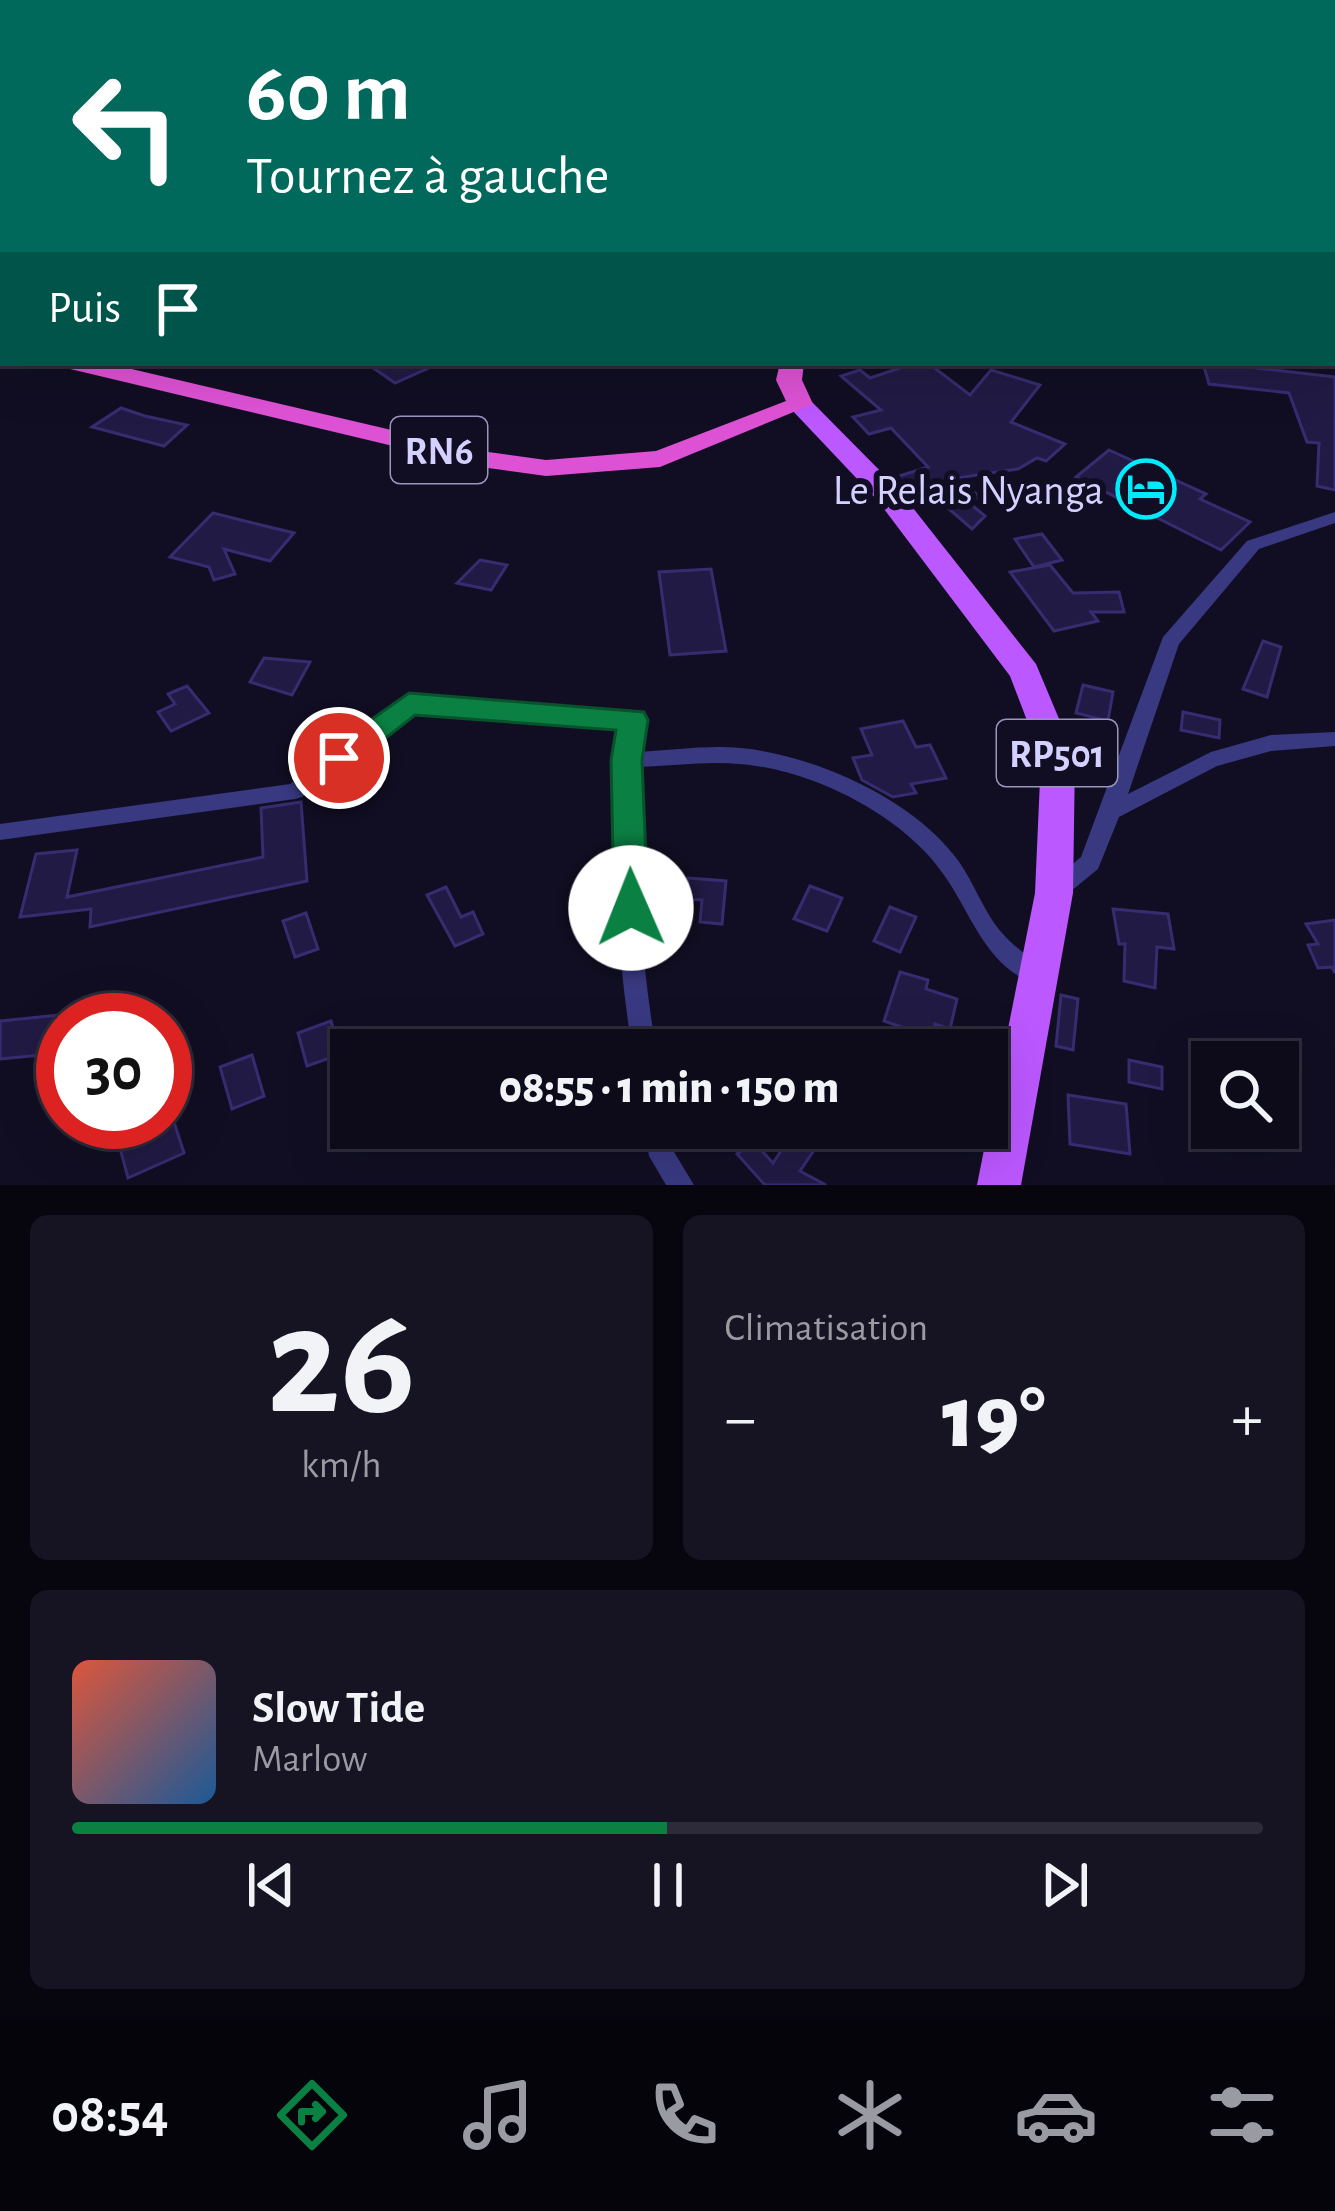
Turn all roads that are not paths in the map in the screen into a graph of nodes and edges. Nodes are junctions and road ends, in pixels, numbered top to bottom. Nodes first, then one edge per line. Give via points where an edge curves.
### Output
1 (88, 366) edge
2 (791, 366) edge
3 (800, 404) junction
4 (1335, 517) edge
5 (1335, 739) edge
6 (627, 760) junction
7 (1111, 812) junction
8 (0, 832) edge
9 (1054, 893) junction
10 (1037, 975) junction
11 (640, 1029) edge
12 (661, 1149) edge
13 (681, 1185) edge
14 (999, 1185) edge

1 - 3 highway, RN6 via 546,468 660,459
2 - 3 highway
3 - 9 main road, RP501 via 938,555 1025,672 1058,757
4 - 7 street via 1253,545 1170,642
5 - 7 street via 1271,743 1211,760
6 - 8 street via 633,720 409,704 296,791
6 - 10 street via 752,757 856,795 920,830 953,870 985,935
6 - 11 street
7 - 9 street via 1090,863
9 - 10 main road, RP501
10 - 14 main road, RP501
12 - 13 street

